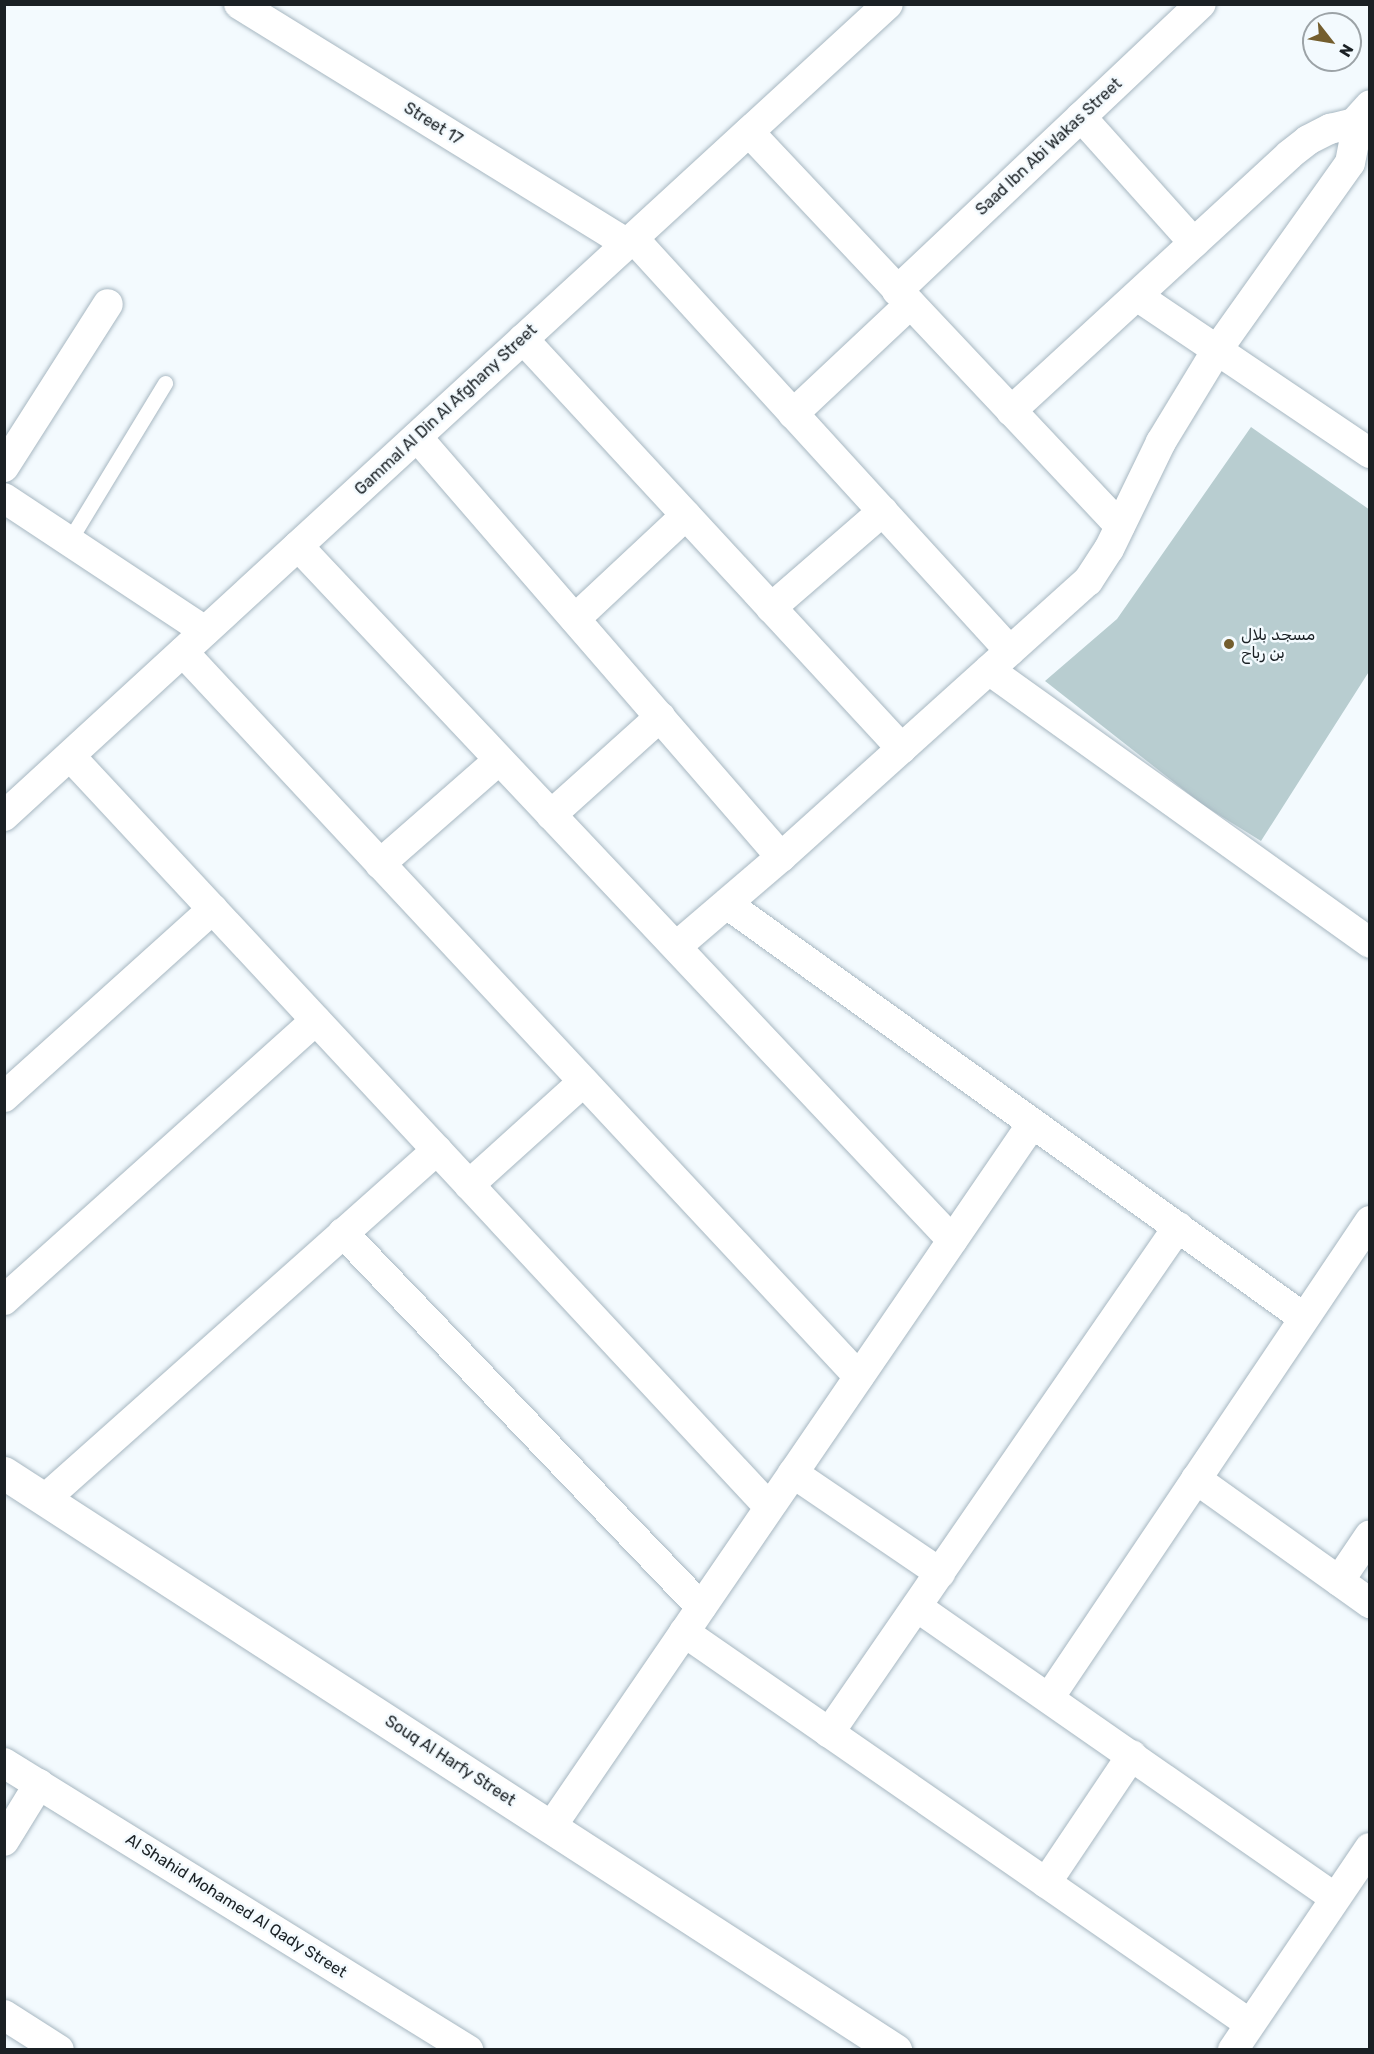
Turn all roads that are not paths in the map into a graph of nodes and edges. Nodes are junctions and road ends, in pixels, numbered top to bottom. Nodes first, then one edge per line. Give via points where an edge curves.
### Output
1 (239, 4) edge
2 (888, 4) edge
3 (1201, 4) edge
4 (1361, 114) edge
5 (1081, 117) junction
6 (749, 132) junction
7 (630, 241) junction
8 (1194, 243) junction
9 (1137, 296) junction
10 (904, 297) junction
11 (108, 304) dead end
12 (523, 339) junction
13 (1217, 350) junction
14 (165, 383) dead end
15 (1011, 411) junction
16 (793, 414) junction
17 (417, 437) junction
18 (1370, 453) edge
19 (4, 467) edge
20 (4, 498) edge
21 (883, 511) junction
22 (686, 515) junction
23 (1120, 526) junction
24 (69, 541) junction
25 (298, 546) junction
26 (771, 608) junction
27 (574, 618) junction
28 (205, 631) junction
29 (183, 652) junction
30 (1000, 660) junction
31 (660, 717) junction
32 (902, 749) junction
33 (70, 756) junction
34 (499, 760) junction
35 (6, 811) edge
36 (551, 814) junction
37 (781, 857) junction
38 (380, 864) junction
39 (728, 904) junction
40 (213, 909) junction
41 (1370, 943) edge
42 (677, 946) junction
43 (316, 1020) junction
44 (583, 1082) junction
45 (4, 1097) edge
46 (1032, 1124) junction
47 (437, 1150) junction
48 (469, 1185) junction
49 (1370, 1221) edge
50 (1178, 1227) junction
51 (343, 1233) junction
52 (952, 1240) junction
53 (4, 1300) edge
54 (1304, 1318) junction
55 (859, 1377) junction
56 (4, 1473) edge
57 (793, 1473) junction
58 (1196, 1479) junction
59 (45, 1499) junction
60 (769, 1507) junction
61 (1370, 1536) edge
62 (940, 1573) junction
63 (1339, 1581) junction
64 (1370, 1603) edge
65 (701, 1607) junction
66 (917, 1607) junction
67 (684, 1632) junction
68 (1048, 1698) junction
69 (829, 1733) junction
70 (1132, 1755) junction
71 (4, 1763) edge
72 (39, 1784) junction
73 (551, 1827) junction
74 (4, 1841) edge
75 (1370, 1848) edge
76 (1046, 1883) junction
77 (1335, 1898) junction
78 (4, 2015) edge
79 (1250, 2024) junction
80 (434, 2041) edge
81 (59, 2049) edge
82 (468, 2049) edge
83 (896, 2049) edge
84 (1233, 2049) edge

1 - 7 street, Street 17
2 - 6 street, Gammal Al Din Al Afghany Street
3 - 5 street, Saad Ibn Abi Wakas Street
4 - 8 street via 1308,140
4 - 13 street via 1350,163
5 - 8 street
5 - 10 street, Saad Ibn Abi Wakas Street
6 - 7 street, Gammal Al Din Al Afghany Street
6 - 10 street
7 - 12 street, Gammal Al Din Al Afghany Street
7 - 16 street, Street 17
8 - 9 street
9 - 13 street
9 - 15 street
10 - 15 street
10 - 16 street, Saad Ibn Abi Wakas Street
11 - 19 street
12 - 17 street, Gammal Al Din Al Afghany Street
12 - 22 street
13 - 18 street
13 - 23 street via 1145,469
14 - 24 lane
15 - 23 street
16 - 21 street, Street 17
17 - 25 street, Gammal Al Din Al Afghany Street
17 - 27 street
20 - 24 street
21 - 26 street
21 - 30 street, Street 17
22 - 26 street
22 - 27 street
23 - 30 street via 1088,581
24 - 28 street
25 - 28 street, Gammal Al Din Al Afghany Street
25 - 34 street
26 - 32 street
27 - 31 street
28 - 29 street, Gammal Al Din Al Afghany Street
29 - 33 street, Gammal Al Din Al Afghany Street
29 - 38 street
30 - 32 street
30 - 41 street, Street 17
31 - 36 street
31 - 37 street
32 - 37 street
33 - 35 street, Gammal Al Din Al Afghany Street
33 - 40 street
34 - 36 street
34 - 38 street
36 - 42 street
37 - 39 street
38 - 44 street
39 - 42 street
39 - 46 street
40 - 43 street
40 - 45 street
42 - 52 street
43 - 47 street
43 - 53 street
44 - 48 street
44 - 55 street
46 - 50 street
46 - 52 street
47 - 48 street
47 - 51 street
48 - 60 street
49 - 54 street
50 - 54 street
50 - 62 street
51 - 59 street
51 - 65 street
52 - 55 street
54 - 58 street
55 - 57 street
56 - 59 street, Souq Al Harfy Street
57 - 60 street
57 - 62 street
58 - 63 street
58 - 68 street
59 - 73 street, Souq Al Harfy Street
60 - 65 street
61 - 63 street
62 - 66 street
63 - 64 street
65 - 67 street
66 - 68 street
66 - 69 street
67 - 69 street
67 - 73 street
68 - 70 street
69 - 76 street
70 - 76 street
70 - 77 street
71 - 72 street, Al Shahid Mohamed Al Qady Street
72 - 74 street
72 - 80 street, Al Shahid Mohamed Al Qady Street
73 - 83 street, Souq Al Harfy Street
75 - 77 street
76 - 79 street
77 - 79 street
78 - 81 street
79 - 84 street
80 - 82 street, Al Shahid Mohamed Al Qady Street

